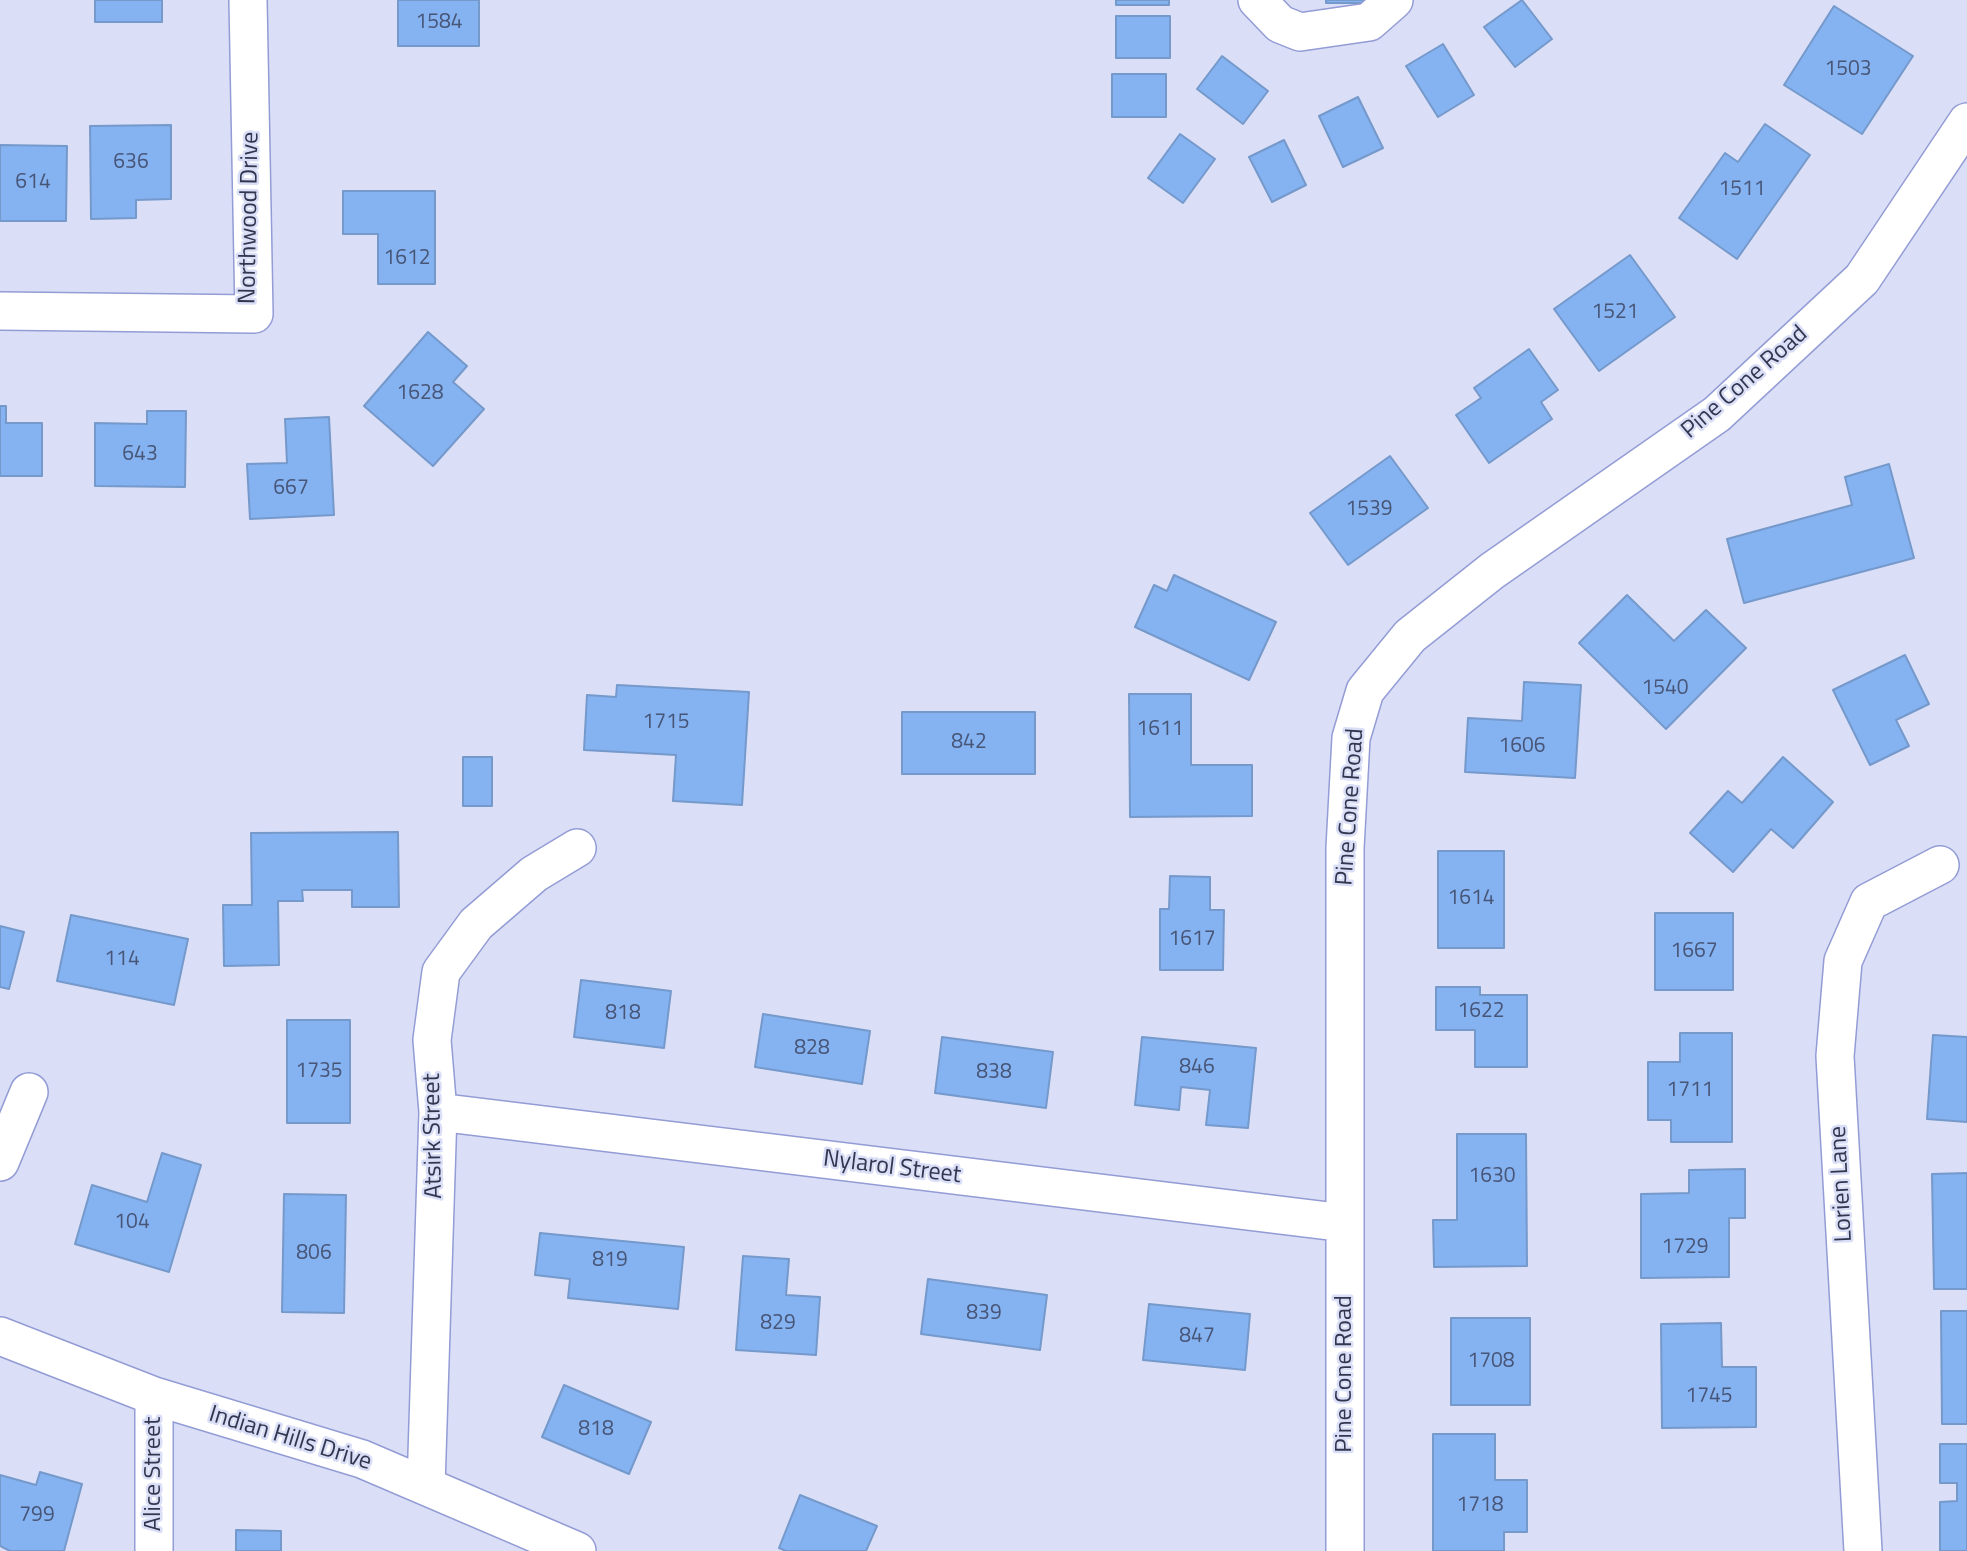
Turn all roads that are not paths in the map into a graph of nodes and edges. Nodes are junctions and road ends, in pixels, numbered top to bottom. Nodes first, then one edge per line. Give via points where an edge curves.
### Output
1 (248, 0) edge
2 (1257, 0) edge
3 (1394, 0) edge
4 (1967, 122) edge
5 (0, 312) edge
6 (577, 848) dead end
7 (1941, 865) dead end
8 (29, 1092) dead end
9 (438, 1112) junction
10 (0, 1162) edge
11 (1345, 1223) junction
12 (0, 1336) edge
13 (154, 1396) junction
14 (426, 1486) junction
15 (154, 1551) edge
16 (577, 1551) edge
17 (1345, 1551) edge
18 (1863, 1551) edge

1 - 5 street, Northwood Drive via 254,314
2 - 3 street via 1280,24 1300,32 1369,22
4 - 11 street, Pine Cone Road via 1862,279 1717,414 1492,571 1410,636 1365,691 1350,738 1345,848
6 - 9 street, Atsirk Street via 534,874 476,924 441,972 432,1040
7 - 18 street, Lorien Lane via 1869,902 1843,961 1835,1056
8 - 10 street
9 - 11 street, Nylarol Street
9 - 14 street, Atsirk Street
11 - 17 street, Pine Cone Road
12 - 13 street, Indian Hills Drive
13 - 14 street, Indian Hills Drive via 362,1459
13 - 15 street, Alice Street
14 - 16 street, Indian Hills Drive

